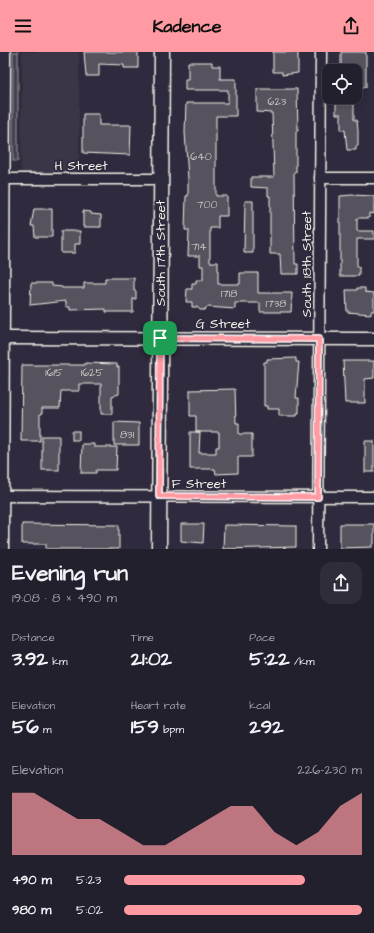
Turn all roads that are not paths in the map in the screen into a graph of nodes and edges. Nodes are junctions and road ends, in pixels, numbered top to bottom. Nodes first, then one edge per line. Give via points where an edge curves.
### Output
1 (3, 52) edge
2 (162, 52) edge
3 (321, 52) edge
4 (320, 178) junction
5 (374, 178) edge
6 (1, 179) edge
7 (161, 179) junction
8 (1, 338) edge
9 (160, 338) junction
10 (319, 339) junction
11 (374, 339) edge
12 (1, 496) edge
13 (159, 496) junction
14 (318, 497) junction
15 (374, 497) edge
16 (1, 549) edge
17 (159, 549) edge
18 (318, 549) edge

1 - 6 main road
2 - 7 main road, South 17th Street
3 - 4 street, South 18th Street
4 - 5 street
4 - 10 street, South 18th Street
6 - 7 street, H Street
6 - 8 main road
7 - 9 main road, South 17th Street
8 - 9 street, G Street
8 - 12 main road
9 - 10 street, G Street
9 - 13 main road, South 17th Street
10 - 11 street, G Street
10 - 14 street, South 18th Street
12 - 13 street, F Street
12 - 16 main road
13 - 14 street, F Street
13 - 17 main road, South 17th Street
14 - 15 street, F Street
14 - 18 street, South 18th Street

